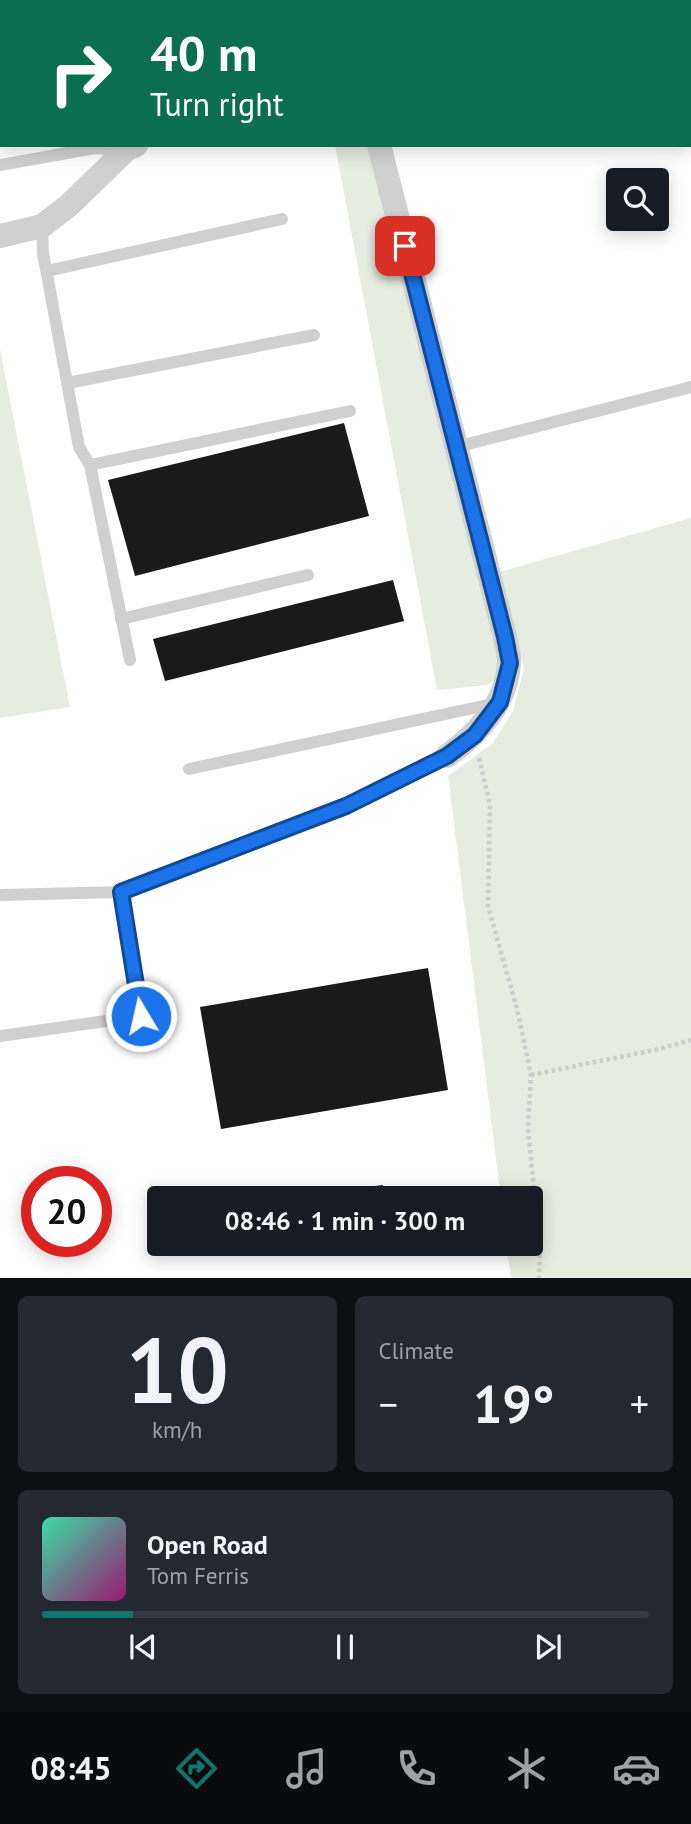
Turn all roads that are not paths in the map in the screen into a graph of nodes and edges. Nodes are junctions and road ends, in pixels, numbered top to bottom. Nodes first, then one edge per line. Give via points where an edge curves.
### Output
1 (380, 147) edge
2 (131, 148) edge
3 (0, 165) edge
4 (282, 219) dead end
5 (42, 226) junction
6 (0, 236) edge
7 (47, 271) junction
8 (314, 335) dead end
9 (67, 383) junction
10 (691, 387) edge
11 (350, 411) dead end
12 (456, 447) junction
13 (90, 465) junction
14 (307, 575) dead end
15 (121, 619) junction
16 (130, 660) dead end
17 (500, 702) junction
18 (447, 756) joint
19 (189, 769) dead end
20 (121, 892) junction
21 (0, 895) edge
22 (0, 1036) edge

1 - 12 street
2 - 3 lane via 95,148
2 - 5 street
4 - 7 lane
5 - 6 street
5 - 7 lane
7 - 9 lane
8 - 9 lane
9 - 13 lane via 79,447
10 - 12 lane
11 - 13 lane
12 - 17 street via 510,663
13 - 15 lane
14 - 15 lane
15 - 16 lane
17 - 18 street via 475,735
17 - 19 lane
18 - 20 lane via 346,806
20 - 21 lane
20 - 22 lane via 141,1016

